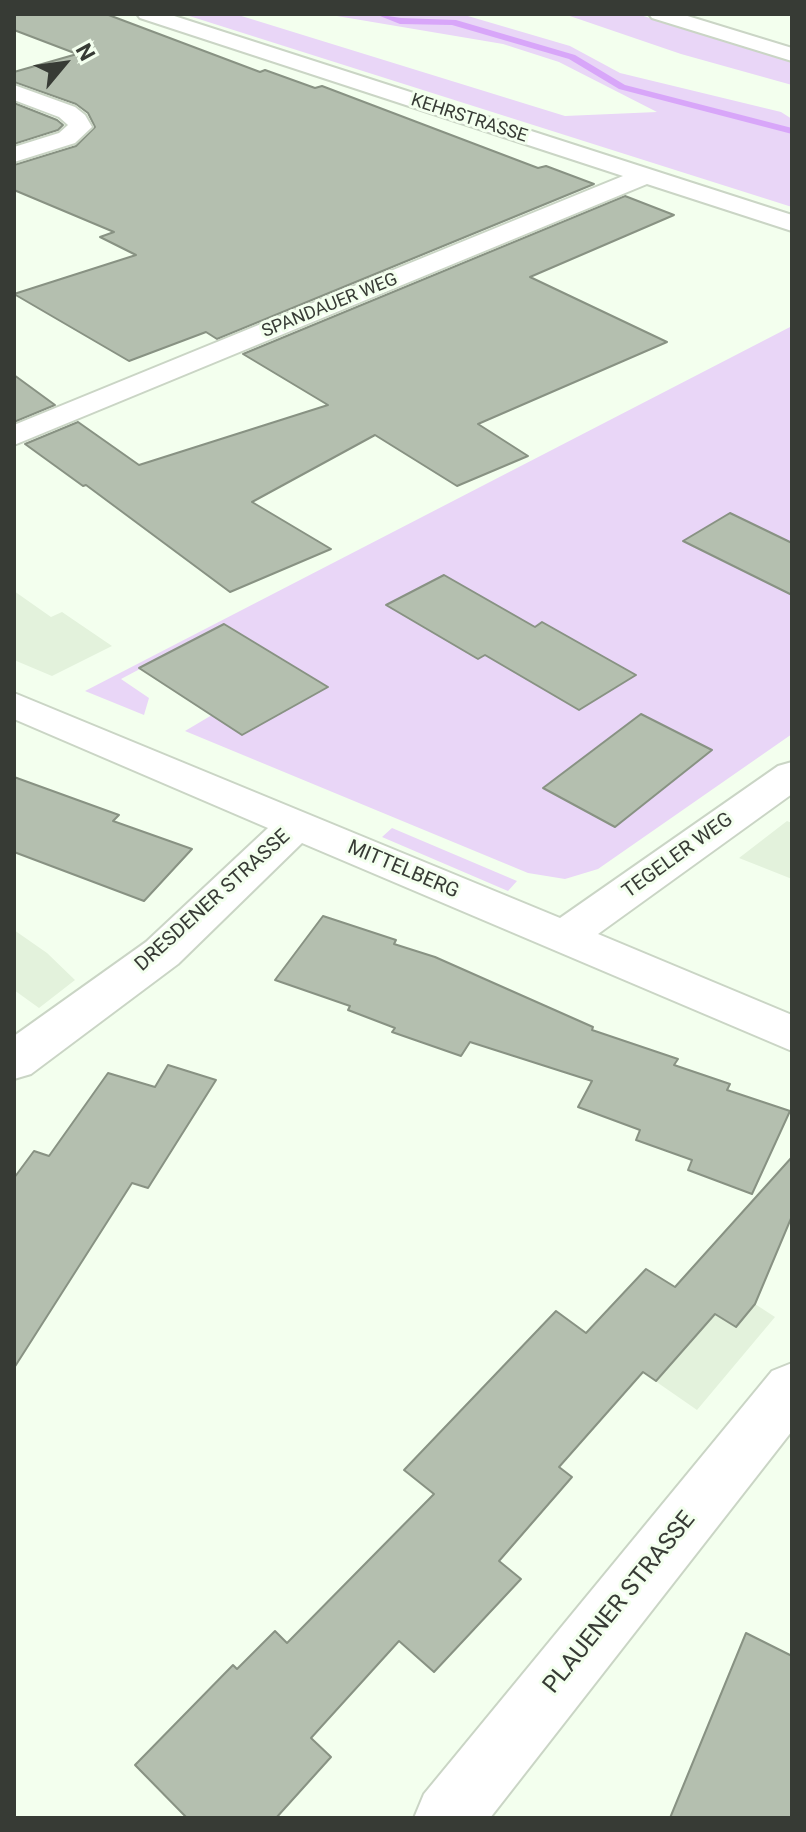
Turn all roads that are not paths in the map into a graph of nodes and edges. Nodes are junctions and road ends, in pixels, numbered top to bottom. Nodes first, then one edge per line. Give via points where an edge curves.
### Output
1 (147, 14) edge
2 (659, 14) edge
3 (714, 14) edge
4 (691, 24) junction
5 (792, 55) edge
6 (14, 92) edge
7 (14, 155) edge
8 (646, 176) junction
9 (792, 223) edge
10 (14, 436) edge
11 (14, 705) edge
12 (792, 775) edge
13 (296, 825) junction
14 (564, 937) junction
15 (792, 1034) edge
16 (14, 1061) edge
17 (792, 1388) edge
18 (448, 1818) edge

1 - 8 street, KEHRSTRASSE
2 - 4 street
3 - 4 street
4 - 5 street
6 - 7 street via 67,112 80,127 67,138
8 - 9 street, KEHRSTRASSE
8 - 10 street, SPANDAUER WEG
11 - 13 street, MITTELBERG
12 - 14 street, TEGELER WEG
13 - 14 street, MITTELBERG
13 - 16 street, DRESDENER STRASSE via 162,953
14 - 15 street, MITTELBERG
17 - 18 street, PLAUENER STRASSE

